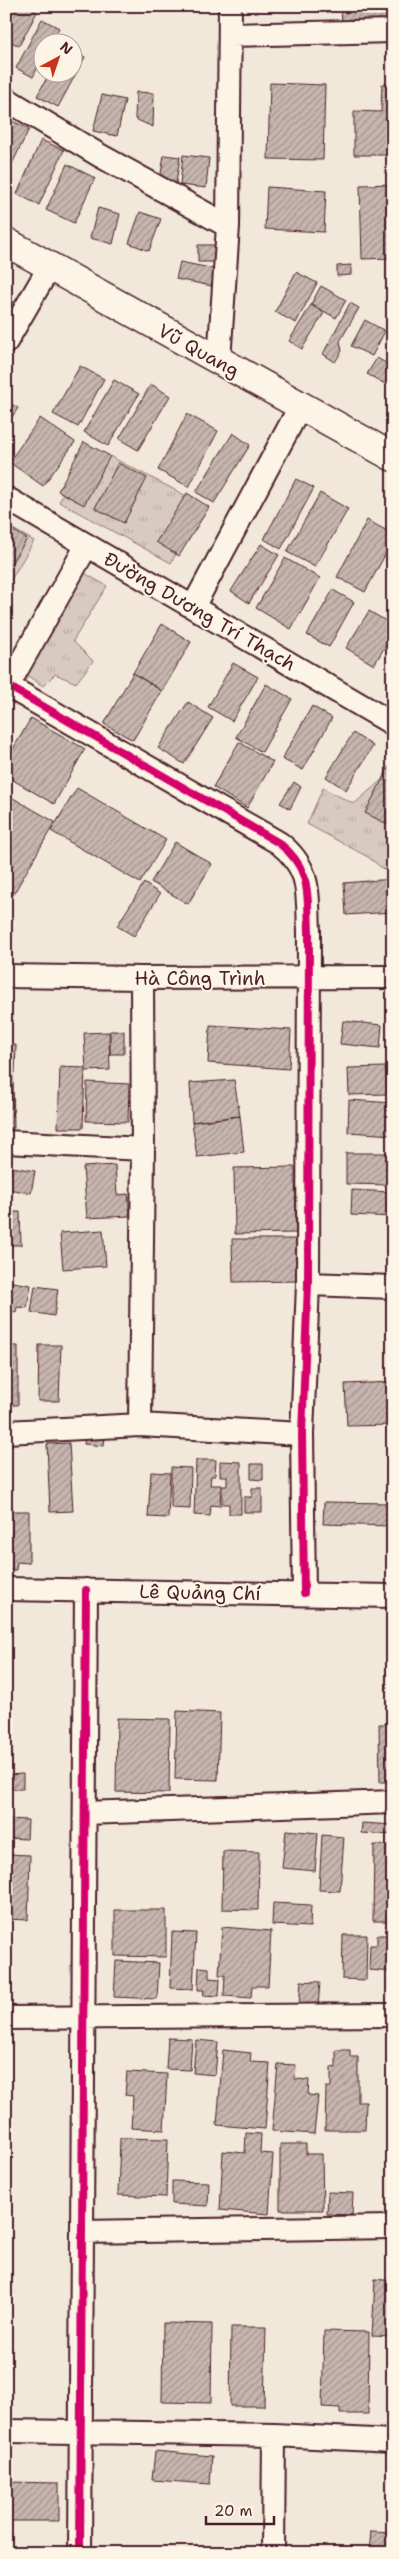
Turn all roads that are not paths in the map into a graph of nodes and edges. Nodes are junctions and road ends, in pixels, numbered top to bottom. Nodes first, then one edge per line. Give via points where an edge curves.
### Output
1 (230, 6) edge
2 (393, 31) edge
3 (231, 35) junction
4 (6, 99) edge
5 (228, 226) junction
6 (6, 242) edge
7 (50, 266) junction
8 (6, 342) edge
9 (219, 361) junction
10 (301, 405) junction
11 (393, 456) edge
12 (6, 498) edge
13 (87, 545) junction
14 (193, 607) junction
15 (7, 688) edge
16 (393, 724) edge
17 (6, 976) edge
18 (393, 977) edge
19 (142, 978) junction
20 (308, 978) junction
21 (6, 1142) edge
22 (144, 1149) junction
23 (308, 1284) junction
24 (393, 1287) edge
25 (140, 1425) junction
26 (6, 1432) edge
27 (302, 1434) junction
28 (6, 1589) edge
29 (86, 1590) junction
30 (304, 1593) junction
31 (393, 1596) edge
32 (393, 1802) edge
33 (85, 1813) junction
34 (393, 2015) edge
35 (6, 2018) edge
36 (83, 2019) junction
37 (393, 2227) edge
38 (82, 2232) junction
39 (6, 2431) edge
40 (80, 2432) junction
41 (274, 2435) junction
42 (393, 2441) edge
43 (80, 2553) edge
44 (273, 2553) edge

1 - 3 street
2 - 3 street
3 - 5 street
4 - 5 street
5 - 9 street
6 - 7 main road, Vũ Quang
7 - 8 street
7 - 9 main road, Vũ Quang
9 - 10 main road, Vũ Quang
10 - 11 main road, Vũ Quang
10 - 14 street
12 - 13 street, Đường Dương Trí Thạch
13 - 14 street, Đường Dương Trí Thạch
13 - 15 street
14 - 16 street, Đường Dương Trí Thạch
15 - 20 street via 293,854 301,866 307,886
17 - 19 street, Hà Công Trình
18 - 20 street, Hà Công Trình
19 - 20 street, Hà Công Trình
19 - 22 street
20 - 23 street
21 - 22 street
22 - 25 street
23 - 24 street
23 - 27 street
25 - 26 street
25 - 27 street
27 - 30 street
28 - 29 street, Lê Quảng Chí
29 - 30 street, Lê Quảng Chí
29 - 33 street
30 - 31 street, Lê Quảng Chí
32 - 33 street
33 - 36 street
34 - 36 street
35 - 36 street
36 - 38 street
37 - 38 street
38 - 40 street
39 - 40 street
40 - 41 street
40 - 43 street
41 - 42 street
41 - 44 street

